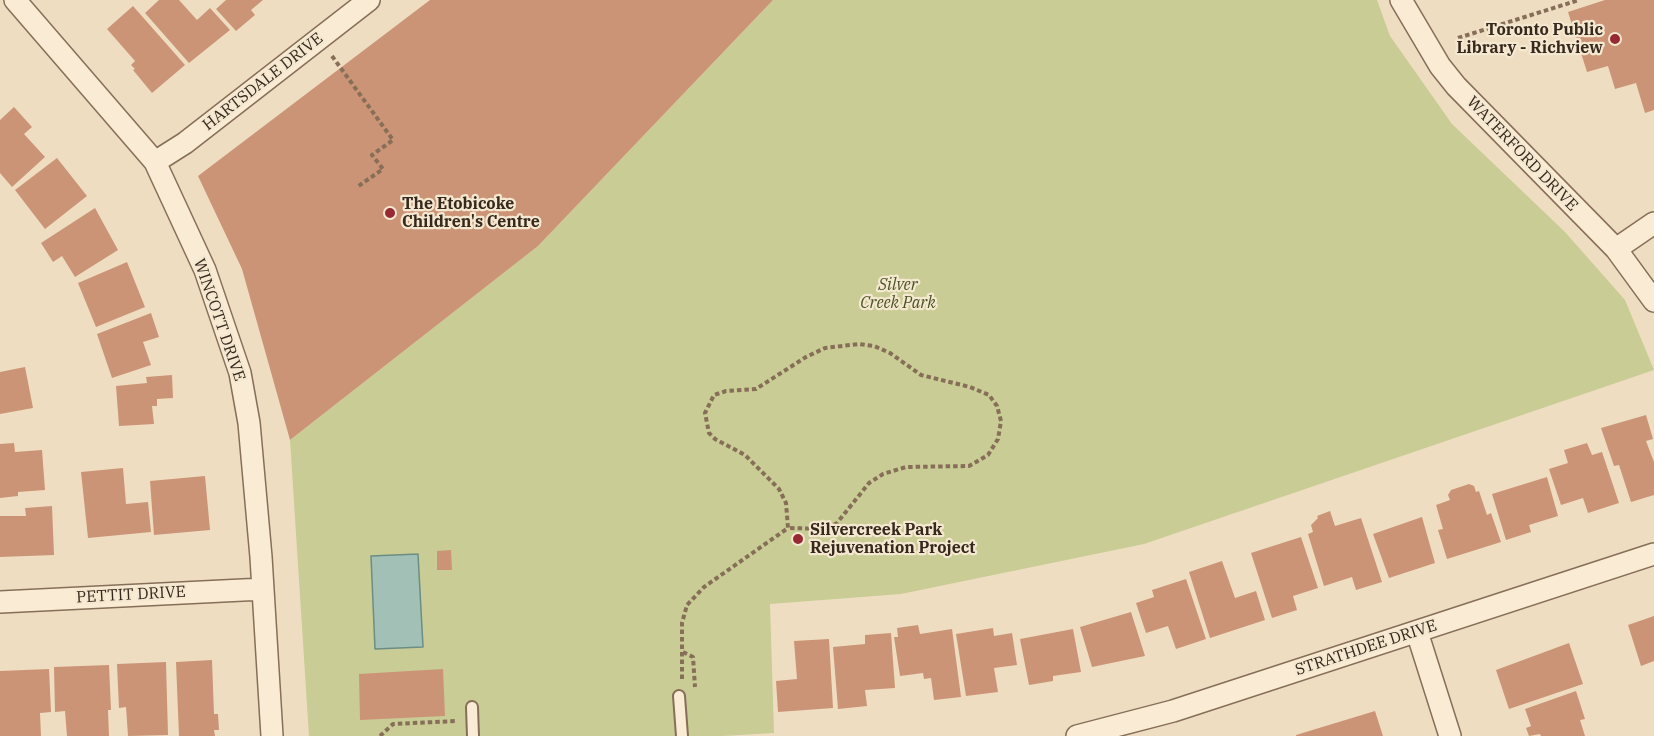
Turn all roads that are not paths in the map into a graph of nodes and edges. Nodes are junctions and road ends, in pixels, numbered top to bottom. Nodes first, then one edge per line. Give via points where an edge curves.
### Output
1 (15, 0) edge
2 (369, 0) edge
3 (1401, 0) edge
4 (155, 162) junction
5 (1654, 223) edge
6 (1616, 249) junction
7 (1654, 301) edge
8 (1654, 554) edge
9 (262, 589) junction
10 (0, 602) edge
11 (1417, 632) junction
12 (679, 696) road end
13 (472, 707) dead end
14 (1088, 735) edge
15 (272, 736) edge
16 (473, 736) edge
17 (682, 736) edge
18 (1450, 736) edge

1 - 4 street, WINCOTT DRIVE
2 - 4 street, HARTSDALE DRIVE
3 - 6 street, WATERFORD DRIVE via 1456,86
4 - 9 street, WINCOTT DRIVE via 205,270 240,373 249,423
5 - 6 street
6 - 7 street, WATERFORD DRIVE
8 - 11 street, STRATHDEE DRIVE
9 - 10 street, PETTIT DRIVE
9 - 15 street, WINCOTT DRIVE
11 - 14 street, STRATHDEE DRIVE
11 - 18 street
12 - 17 lane
13 - 16 lane

